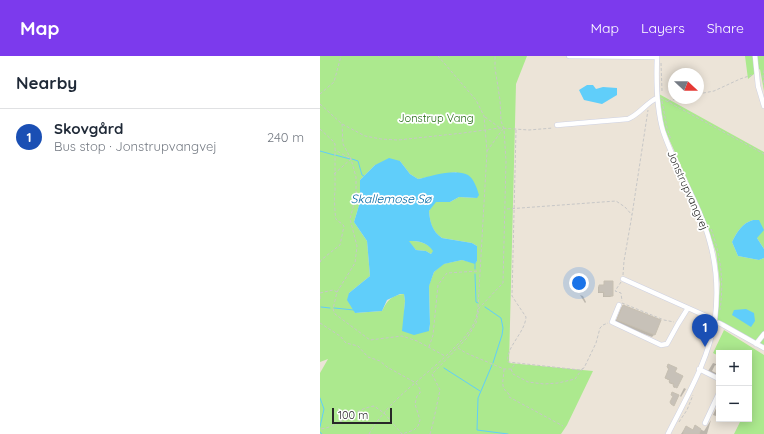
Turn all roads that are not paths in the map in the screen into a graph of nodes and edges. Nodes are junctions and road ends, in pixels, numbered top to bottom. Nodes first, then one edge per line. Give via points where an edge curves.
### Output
1 (569, 56) edge
2 (601, 56) edge
3 (657, 56) edge
4 (755, 56) edge
5 (648, 57) edge
6 (659, 98) junction
7 (764, 106) edge
8 (557, 125) road end
9 (623, 279) road end
10 (620, 304) road end
11 (688, 308) junction
12 (716, 322) junction
13 (764, 334) edge
14 (756, 344) junction
15 (764, 348) edge
16 (699, 369) junction
17 (716, 378) edge
18 (716, 400) edge
19 (706, 423) dead end
20 (668, 434) edge

1 - 2 street
2 - 5 street
3 - 5 street
3 - 6 street, Jonstrupvangvej
4 - 7 street via 758,86
6 - 8 street via 628,119
6 - 12 street, Jonstrupvangvej via 659,114 670,149 710,243 716,275
9 - 11 street
10 - 11 street via 612,322 661,345 667,344
11 - 12 street
12 - 14 street
12 - 16 street, Jonstrupvangvej
13 - 14 street
14 - 15 street
16 - 17 street
16 - 20 street, Jonstrupvangvej
18 - 19 street

